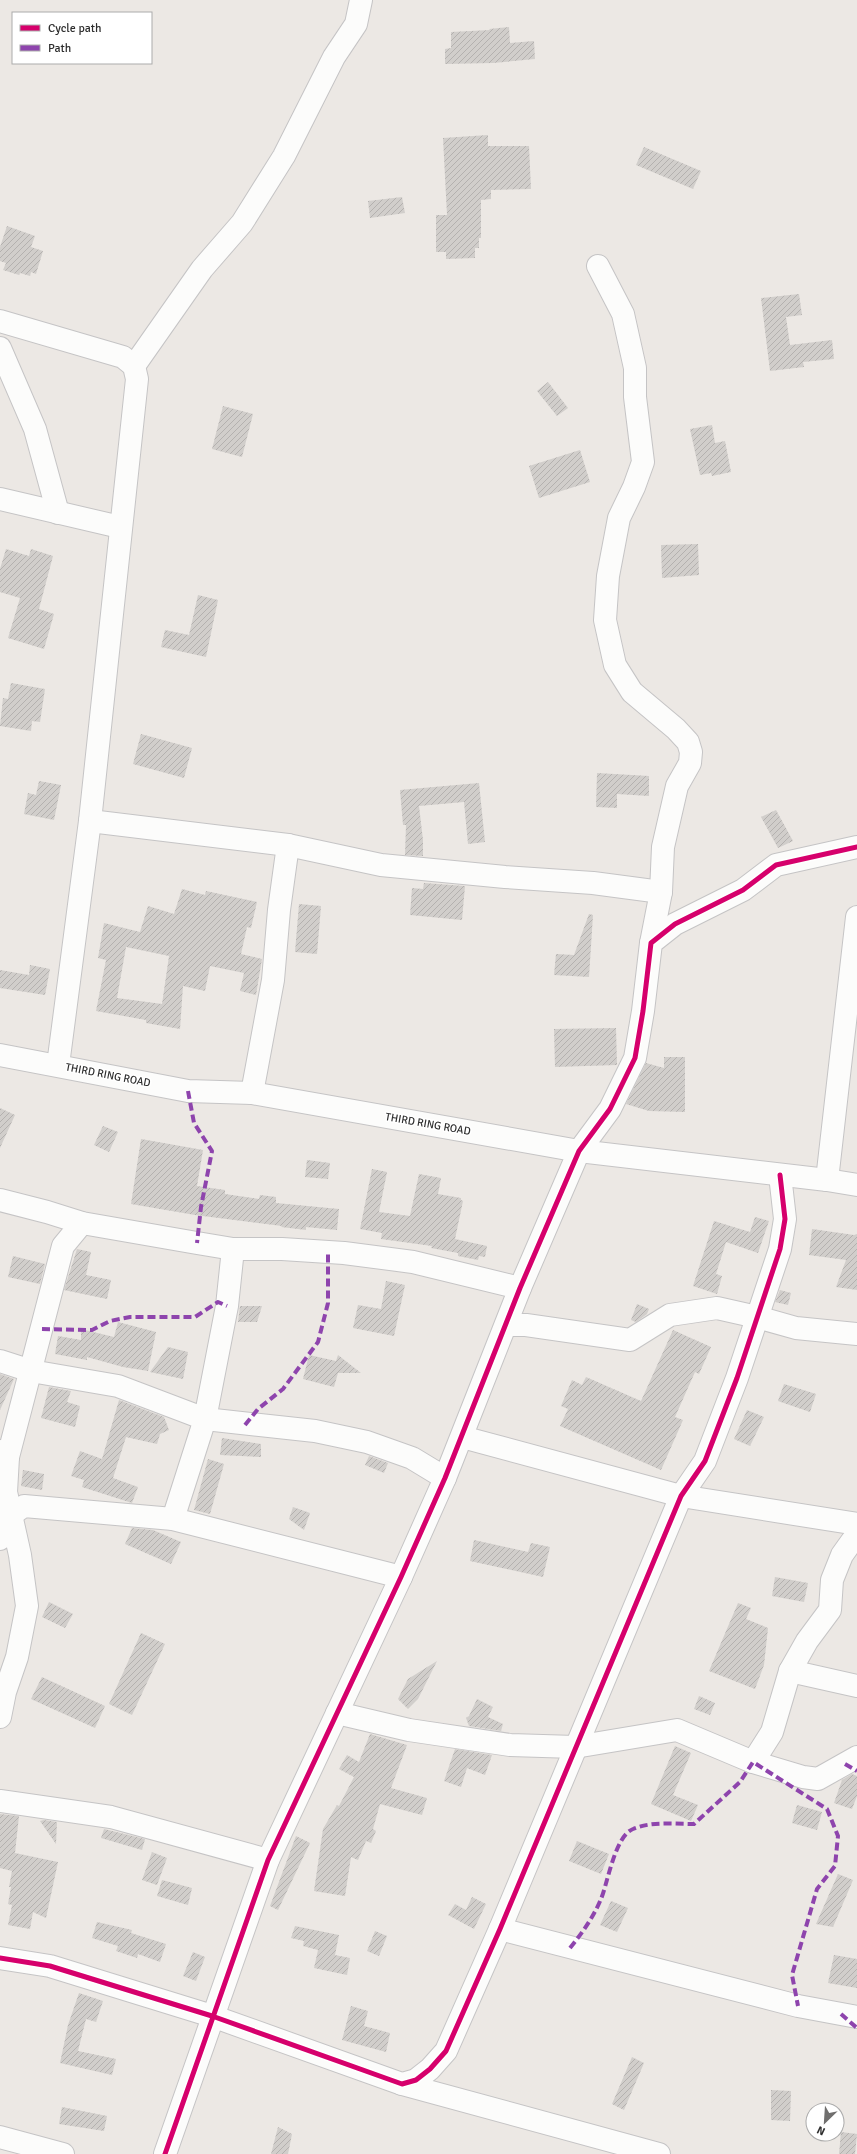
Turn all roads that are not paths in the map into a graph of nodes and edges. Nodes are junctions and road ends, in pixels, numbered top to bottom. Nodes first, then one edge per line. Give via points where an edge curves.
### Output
1 (362, 0) edge
2 (598, 266) dead end
3 (0, 321) edge
4 (0, 348) edge
5 (134, 366) junction
6 (0, 500) edge
7 (58, 513) junction
8 (120, 527) junction
9 (90, 821) junction
10 (288, 845) junction
11 (857, 847) edge
12 (662, 892) junction
13 (857, 917) edge
14 (651, 943) junction
15 (0, 1055) edge
16 (58, 1065) junction
17 (252, 1093) junction
18 (579, 1151) junction
19 (780, 1175) junction
20 (827, 1180) junction
21 (857, 1185) edge
22 (0, 1200) edge
23 (47, 1212) junction
24 (82, 1223) junction
25 (64, 1246) junction
26 (233, 1249) junction
27 (520, 1288) junction
28 (757, 1316) junction
29 (506, 1326) junction
30 (857, 1334) edge
31 (0, 1361) edge
32 (31, 1371) junction
33 (205, 1419) junction
34 (462, 1437) junction
35 (4, 1454) edge
36 (444, 1478) junction
37 (681, 1496) junction
38 (11, 1515) junction
39 (173, 1519) junction
40 (857, 1524) edge
41 (857, 1538) edge
42 (0, 1539) edge
43 (400, 1577) junction
44 (790, 1671) junction
45 (857, 1686) edge
46 (337, 1713) junction
47 (0, 1717) edge
48 (575, 1747) junction
49 (857, 1757) edge
50 (753, 1762) junction
51 (0, 1801) edge
52 (268, 1860) junction
53 (500, 1929) junction
54 (0, 1958) edge
55 (212, 2016) junction
56 (857, 2017) edge
57 (402, 2084) junction
58 (11, 2144) edge
59 (63, 2154) edge
60 (165, 2154) edge
61 (659, 2154) edge

1 - 5 street via 356,24 334,57 284,156 242,223 202,269
2 - 12 street via 623,314 635,368 635,397 643,462 620,518 608,576 605,620 615,665 632,692 676,729 688,742 691,752 690,763 676,786 663,847
3 - 5 street via 123,357
4 - 7 street via 35,430
5 - 8 street via 137,379
6 - 7 street
7 - 8 street
8 - 9 street
9 - 10 street
9 - 16 street
10 - 12 street via 381,865 594,883
10 - 17 street via 273,980
11 - 14 street via 776,865 743,890 675,924
12 - 14 street
13 - 20 street
14 - 18 street via 635,1058 610,1109
15 - 16 street, THIRD RING ROAD
16 - 17 street, THIRD RING ROAD via 188,1091
17 - 18 street, THIRD RING ROAD
18 - 19 street, THIRD RING ROAD
18 - 27 street
19 - 20 street, THIRD RING ROAD
19 - 28 street via 785,1219 780,1249
20 - 21 street, THIRD RING ROAD
22 - 23 street
23 - 24 street
23 - 25 street
24 - 25 street
24 - 26 street
25 - 32 street
26 - 27 street via 339,1253 413,1262
26 - 33 street via 227,1306
27 - 29 street
28 - 29 street via 717,1308 670,1315 630,1340 526,1325
28 - 30 street via 796,1328
28 - 37 street via 737,1378 705,1461
29 - 34 street
31 - 32 street
32 - 33 street via 118,1386
32 - 35 street
33 - 36 street via 314,1431 367,1442 412,1458
33 - 39 street
34 - 36 street
34 - 37 street
35 - 38 street via 6,1492
36 - 43 street
37 - 40 street
37 - 48 street
38 - 39 street via 24,1506
38 - 42 street
38 - 47 street via 27,1606
39 - 43 street
41 - 44 street via 842,1555 832,1580 830,1610 807,1641
43 - 46 street
44 - 45 street
44 - 50 street via 772,1732
46 - 48 street via 409,1730 510,1745
46 - 52 street
48 - 50 street via 677,1730
48 - 53 street
49 - 50 street via 818,1779
51 - 52 street via 111,1817
52 - 55 street
53 - 56 street via 798,2006
53 - 57 street via 446,2051 416,2080
54 - 55 street via 50,1966
55 - 57 street
55 - 60 street
57 - 61 street
58 - 59 street

